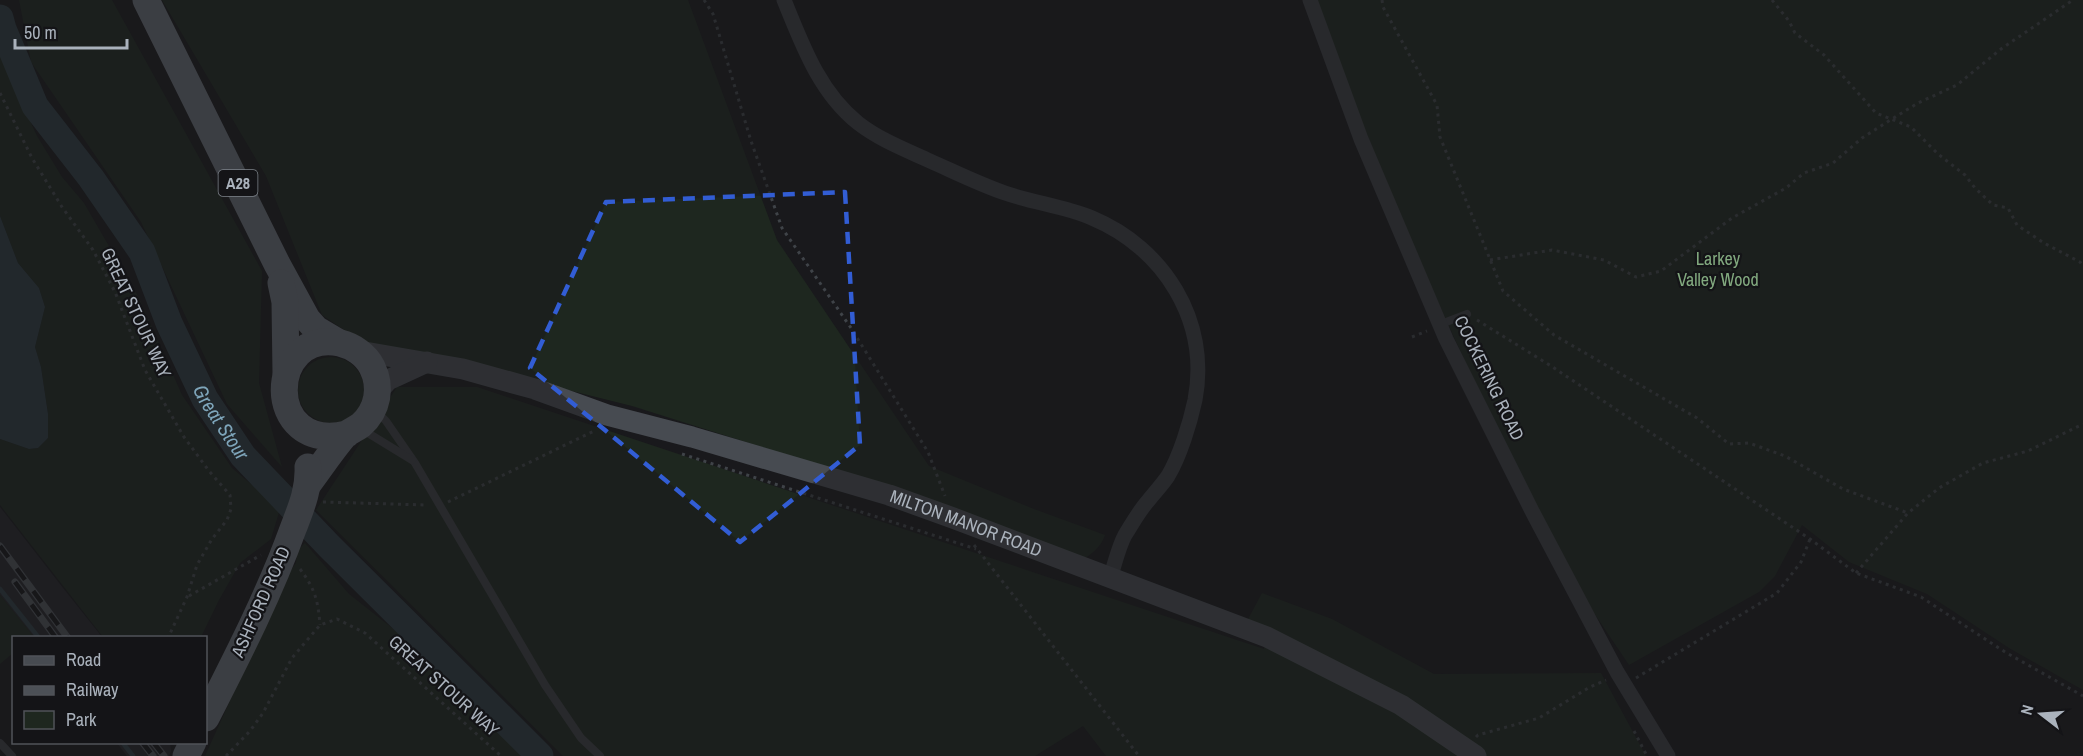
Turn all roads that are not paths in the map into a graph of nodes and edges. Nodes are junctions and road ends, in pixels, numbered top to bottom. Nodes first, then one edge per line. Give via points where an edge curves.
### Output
1 (146, 0) edge
2 (784, 0) edge
3 (1310, 0) edge
4 (277, 264) junction
5 (1467, 314) road end
6 (1441, 324) junction
7 (348, 347) junction
8 (427, 362) junction
9 (286, 373) junction
10 (364, 415) junction
11 (299, 425) junction
12 (415, 463) junction
13 (307, 491) junction
14 (1110, 578) junction
15 (207, 716) edge
16 (0, 743) edge
17 (12, 756) edge
18 (600, 756) edge
19 (1476, 756) edge
20 (1668, 756) edge

1 - 4 highway, A28
2 - 14 street via 818,75 837,103 858,123 895,147 986,186 1111,227 1146,252 1173,283 1194,331 1195,400 1175,461 1124,537
3 - 6 street, COCKERING ROAD via 1361,139
4 - 7 highway, A28 via 307,319 316,329
4 - 9 highway, A28 via 285,302
5 - 6 lane
6 - 20 street, COCKERING ROAD via 1533,513 1625,685
7 - 8 street, MILTON MANOR ROAD
7 - 9 highway via 318,344 301,352
7 - 10 highway via 369,362 376,376
8 - 10 street via 388,380
8 - 14 street, MILTON MANOR ROAD via 535,389 607,415 889,495
9 - 11 highway via 284,401
10 - 11 highway via 335,436 322,436
10 - 12 lane
10 - 12 lane via 386,421
10 - 13 highway, ASHFORD ROAD
11 - 13 highway, ASHFORD ROAD via 308,451
12 - 18 lane via 544,685 581,738
13 - 15 highway, ASHFORD ROAD via 288,544
14 - 19 street, MILTON MANOR ROAD via 1267,637 1401,705
16 - 17 lane

